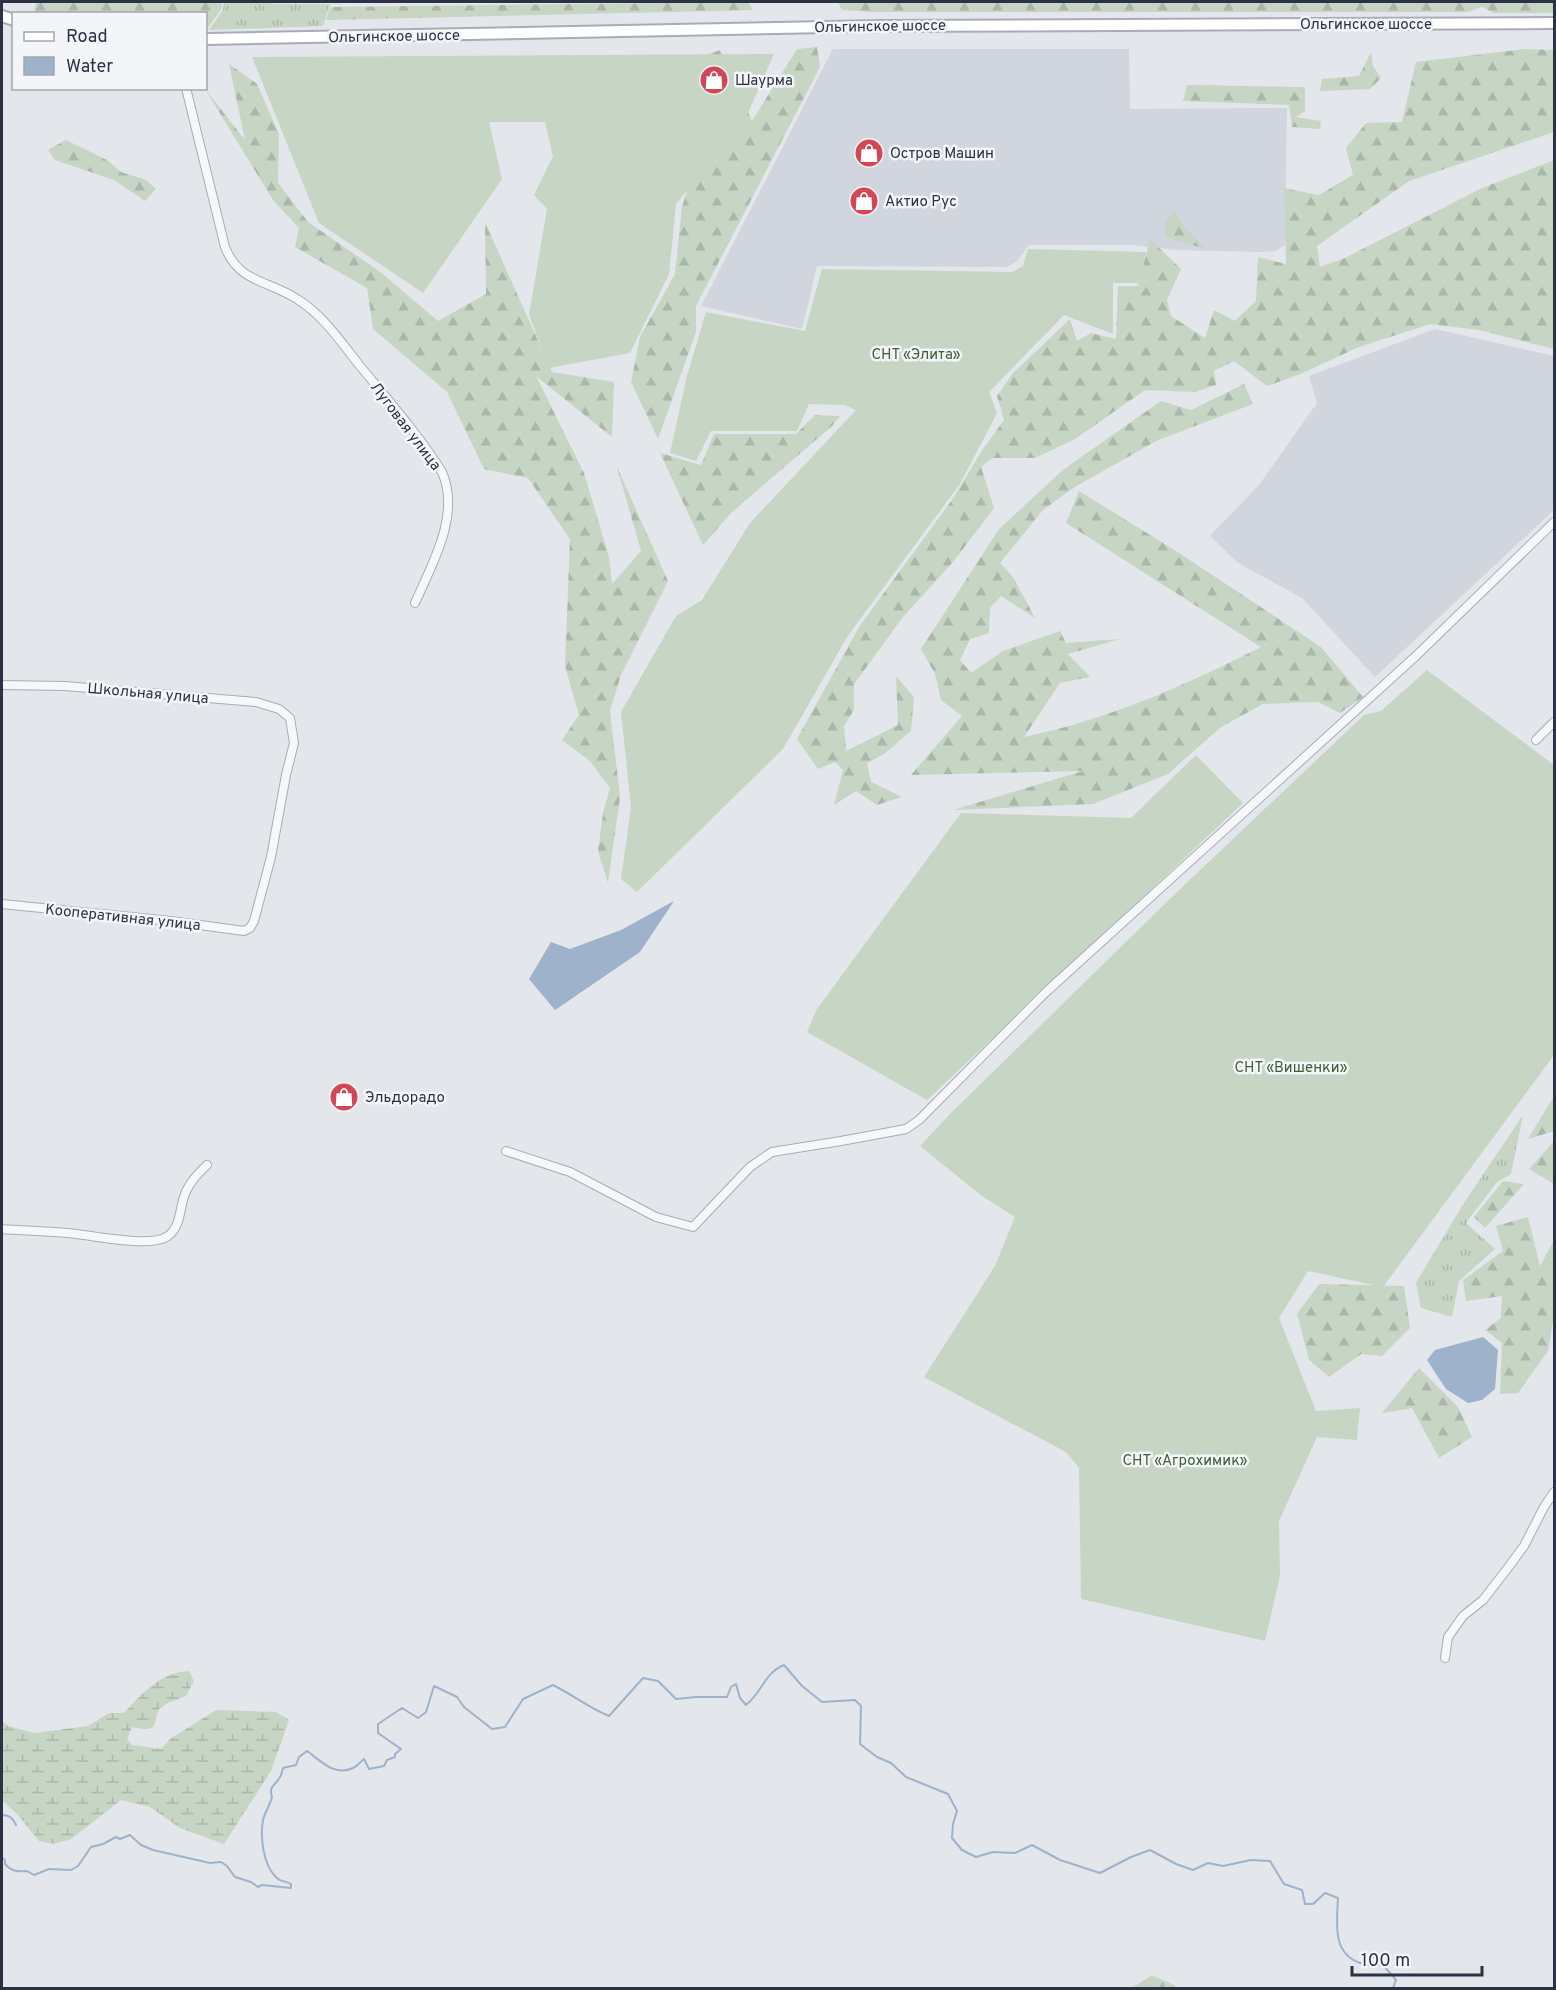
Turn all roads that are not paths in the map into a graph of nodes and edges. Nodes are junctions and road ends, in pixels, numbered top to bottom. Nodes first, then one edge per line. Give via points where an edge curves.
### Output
1 (1554, 23) edge
2 (207, 39) edge
3 (186, 90) edge
4 (1554, 522) edge
5 (415, 603) dead end
6 (2, 685) edge
7 (1554, 722) edge
8 (1536, 740) dead end
9 (2, 904) edge
10 (244, 931) joint
11 (506, 1151) dead end
12 (207, 1165) dead end
13 (2, 1229) edge
14 (1554, 1492) edge
15 (1445, 1658) dead end

1 - 2 main road, Ольгинское шоссе via 883,26
3 - 5 street, Луговая улица via 225,247 234,265 319,317 446,480 444,533
4 - 11 street via 1402,670 1045,993 933,1108 906,1129 772,1152 750,1167 693,1227 656,1217 570,1172
6 - 10 street, Школьная улица via 65,686 256,702 279,709 290,718 294,743 271,857 254,921
7 - 8 street
9 - 10 street, Кооперативная улица
12 - 13 street via 183,1197 176,1227 157,1241
14 - 15 street via 1524,1546 1483,1600 1463,1616 1448,1637

